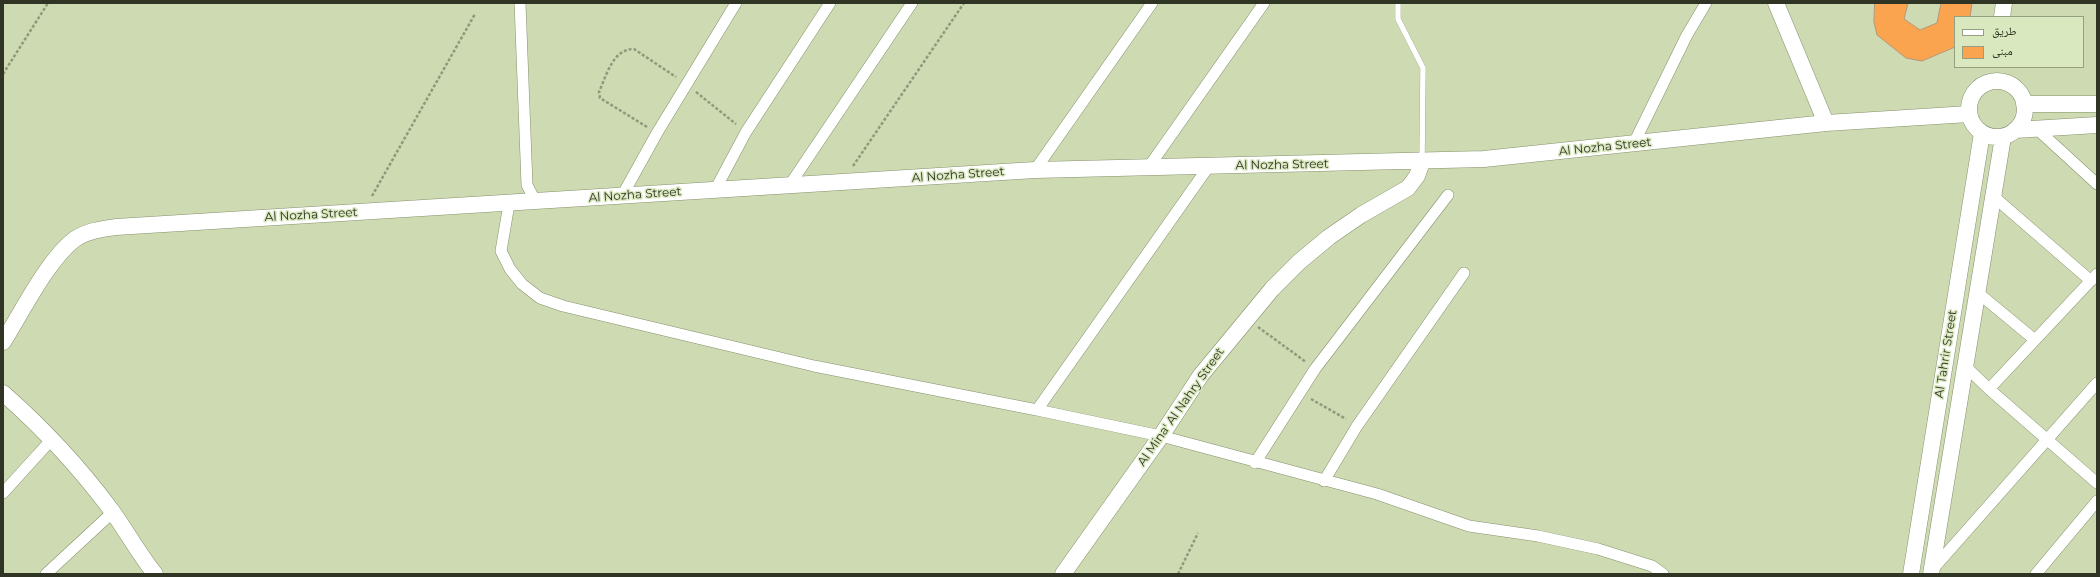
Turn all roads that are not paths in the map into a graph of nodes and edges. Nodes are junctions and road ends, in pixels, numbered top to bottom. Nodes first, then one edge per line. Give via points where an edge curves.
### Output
1 (520, 3) edge
2 (736, 3) edge
3 (830, 3) edge
4 (912, 3) edge
5 (1152, 3) edge
6 (1264, 3) edge
7 (1398, 3) edge
8 (1706, 3) edge
9 (1776, 3) edge
10 (2004, 3) edge
11 (2002, 16) edge
12 (1994, 74) edge
13 (2024, 104) junction
14 (2097, 104) edge
15 (1969, 114) junction
16 (1826, 122) junction
17 (2097, 124) edge
18 (2037, 129) junction
19 (1982, 133) junction
20 (2009, 134) junction
21 (1634, 143) junction
22 (1422, 162) junction
23 (1209, 166) junction
24 (1148, 168) junction
25 (1035, 170) junction
26 (2097, 184) edge
27 (789, 186) junction
28 (715, 190) junction
29 (1448, 195) dead end
30 (622, 196) junction
31 (1993, 196) junction
32 (536, 202) junction
33 (509, 204) junction
34 (1464, 273) dead end
35 (2094, 278) edge
36 (1977, 292) junction
37 (2035, 340) junction
38 (3, 342) edge
39 (1965, 366) junction
40 (2097, 383) edge
41 (1989, 389) junction
42 (3, 393) edge
43 (1037, 410) junction
44 (1161, 436) junction
45 (52, 439) junction
46 (2047, 440) junction
47 (1255, 462) junction
48 (1324, 481) junction
49 (2097, 483) edge
50 (3, 493) edge
51 (2097, 502) edge
52 (113, 512) junction
53 (150, 572) edge
54 (1931, 572) edge
55 (46, 574) edge
56 (1063, 574) edge
57 (1663, 574) edge
58 (1911, 574) edge
59 (2036, 574) edge

1 - 32 street via 528,185
2 - 30 street
3 - 28 street via 746,132
4 - 27 street
5 - 25 street
6 - 24 street
7 - 22 lane via 1398,19 1423,68
8 - 21 street via 1687,35
9 - 16 main road
10 - 11 main road
12 - 13 main road via 2018,91
12 - 15 main road via 1972,96
13 - 14 main road
13 - 20 main road via 2024,115
15 - 16 main road, Al Nozha Street
15 - 19 main road via 1973,126
16 - 21 main road, Al Nozha Street
17 - 18 main road
18 - 20 main road
18 - 26 street
19 - 20 main road via 1996,138
19 - 58 main road, Al Tahrir Street
20 - 31 main road, Al Tahrir Street
21 - 22 main road, Al Nozha Street via 1484,160
22 - 23 main road, Al Nozha Street
22 - 44 main road, Al Mina' Al Nahry Street via 1417,176 1408,188 1329,237 1272,289 1201,375
23 - 24 main road, Al Nozha Street
23 - 43 street
24 - 25 main road, Al Nozha Street
25 - 27 main road, Al Nozha Street
27 - 28 main road, Al Nozha Street
28 - 30 main road, Al Nozha Street
29 - 47 street via 1315,369
30 - 32 main road, Al Nozha Street
31 - 35 street
31 - 36 main road, Al Tahrir Street
32 - 33 main road, Al Nozha Street
33 - 38 main road, Al Nozha Street via 96,230 77,238 61,252
33 - 43 street via 501,251 518,279 540,298 563,306 814,366
34 - 48 street via 1357,426
35 - 37 street
36 - 37 street
36 - 39 main road, Al Tahrir Street
37 - 41 street
39 - 41 street
39 - 54 main road, Al Tahrir Street
40 - 46 street
41 - 46 street
42 - 45 main road
43 - 44 street
44 - 47 street
44 - 56 main road, Al Mina' Al Nahry Street
45 - 50 street
45 - 52 main road
46 - 49 street
46 - 54 street
47 - 48 street
48 - 57 street via 1377,494 1469,526 1544,537 1598,549 1652,566
51 - 59 street
52 - 53 main road
52 - 55 street

